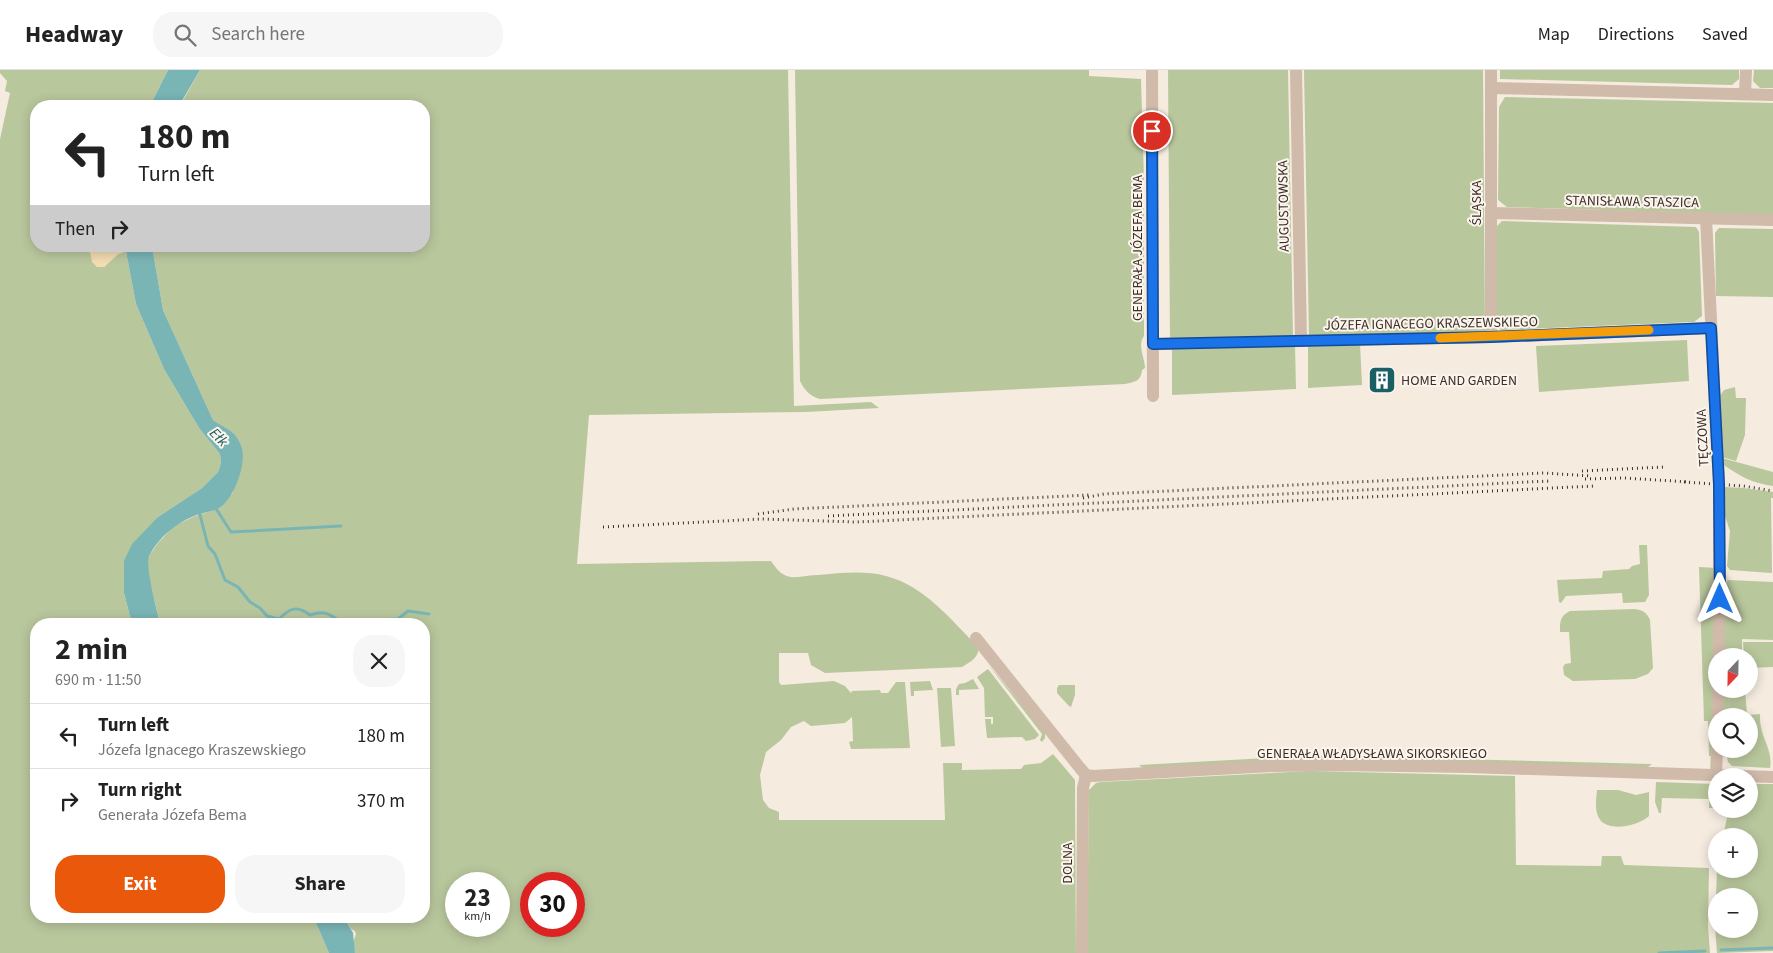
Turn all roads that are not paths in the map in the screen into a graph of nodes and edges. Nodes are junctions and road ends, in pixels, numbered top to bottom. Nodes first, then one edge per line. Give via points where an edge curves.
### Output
1 (1152, 70) edge
2 (1296, 70) edge
3 (1491, 70) edge
4 (1746, 70) edge
5 (1491, 88) junction
6 (1745, 94) junction
7 (1773, 95) edge
8 (1491, 213) junction
9 (1706, 218) junction
10 (1773, 220) edge
11 (1711, 328) junction
12 (1491, 337) junction
13 (1301, 341) junction
14 (1153, 344) junction
15 (1153, 396) dead end
16 (976, 638) dead end
17 (1719, 648) edge
18 (1086, 774) junction
19 (1708, 775) edge
20 (1758, 776) edge
21 (1773, 777) edge
22 (1082, 953) edge

1 - 14 street, GENERAŁA JÓZEFA BEMA
2 - 13 street, AUGUSTOWSKA
3 - 5 street, ŚLĄSKA
4 - 6 street
5 - 6 street
5 - 8 street, ŚLĄSKA
6 - 7 street
8 - 9 street, STANISŁAWA STASZICA
8 - 12 street, ŚLĄSKA
9 - 10 street, STANISŁAWA STASZICA
9 - 11 street, TĘCZOWA
11 - 12 street, JÓZEFA IGNACEGO KRASZEWSKIEGO
11 - 17 street, TĘCZOWA via 1719,484
12 - 13 street, JÓZEFA IGNACEGO KRASZEWSKIEGO
13 - 14 street, JÓZEFA IGNACEGO KRASZEWSKIEGO
14 - 15 street, GENERAŁA JÓZEFA BEMA
16 - 18 street
18 - 19 street, GENERAŁA WŁADYSŁAWA SIKORSKIEGO via 1335,765
18 - 22 street, DOLNA via 1083,788
20 - 21 street, GENERAŁA WŁADYSŁAWA SIKORSKIEGO

